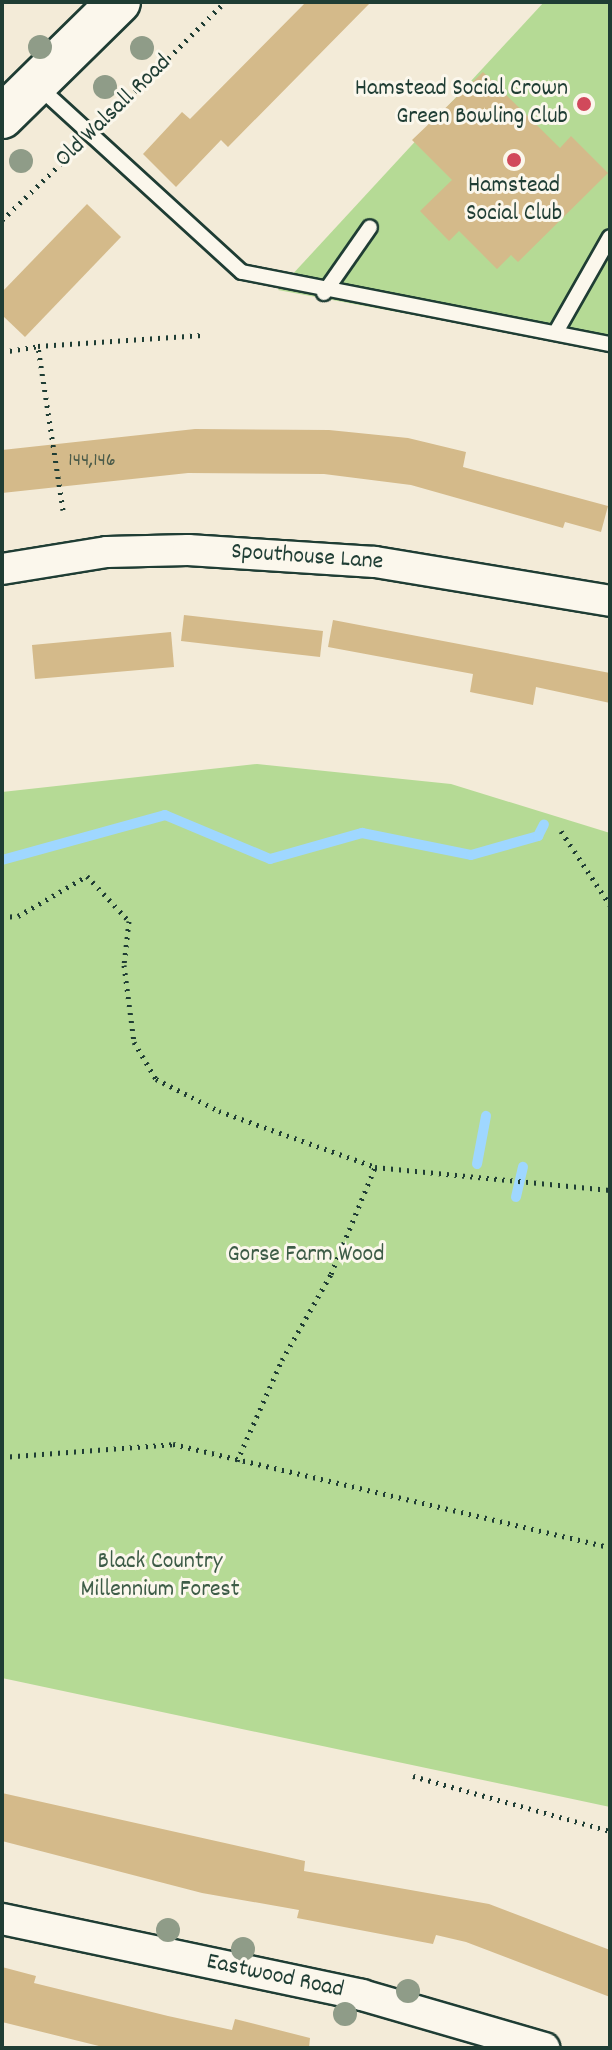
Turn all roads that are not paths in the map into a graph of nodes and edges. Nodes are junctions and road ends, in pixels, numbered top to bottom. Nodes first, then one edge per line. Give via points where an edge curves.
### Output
1 (119, 2) edge
2 (36, 84) junction
3 (2, 117) edge
4 (370, 227) dead end
5 (610, 237) edge
6 (324, 293) junction
7 (556, 332) junction
8 (610, 344) edge
9 (2, 569) edge
10 (610, 601) edge
11 (2, 1919) edge
12 (544, 2048) edge

1 - 2 main road
2 - 3 main road
2 - 6 lane via 242,272
4 - 6 lane
5 - 7 lane
6 - 7 lane
7 - 8 lane
9 - 10 street, Spouthouse Lane via 107,552 204,551 375,562
11 - 12 street, Eastwood Road via 362,1995

